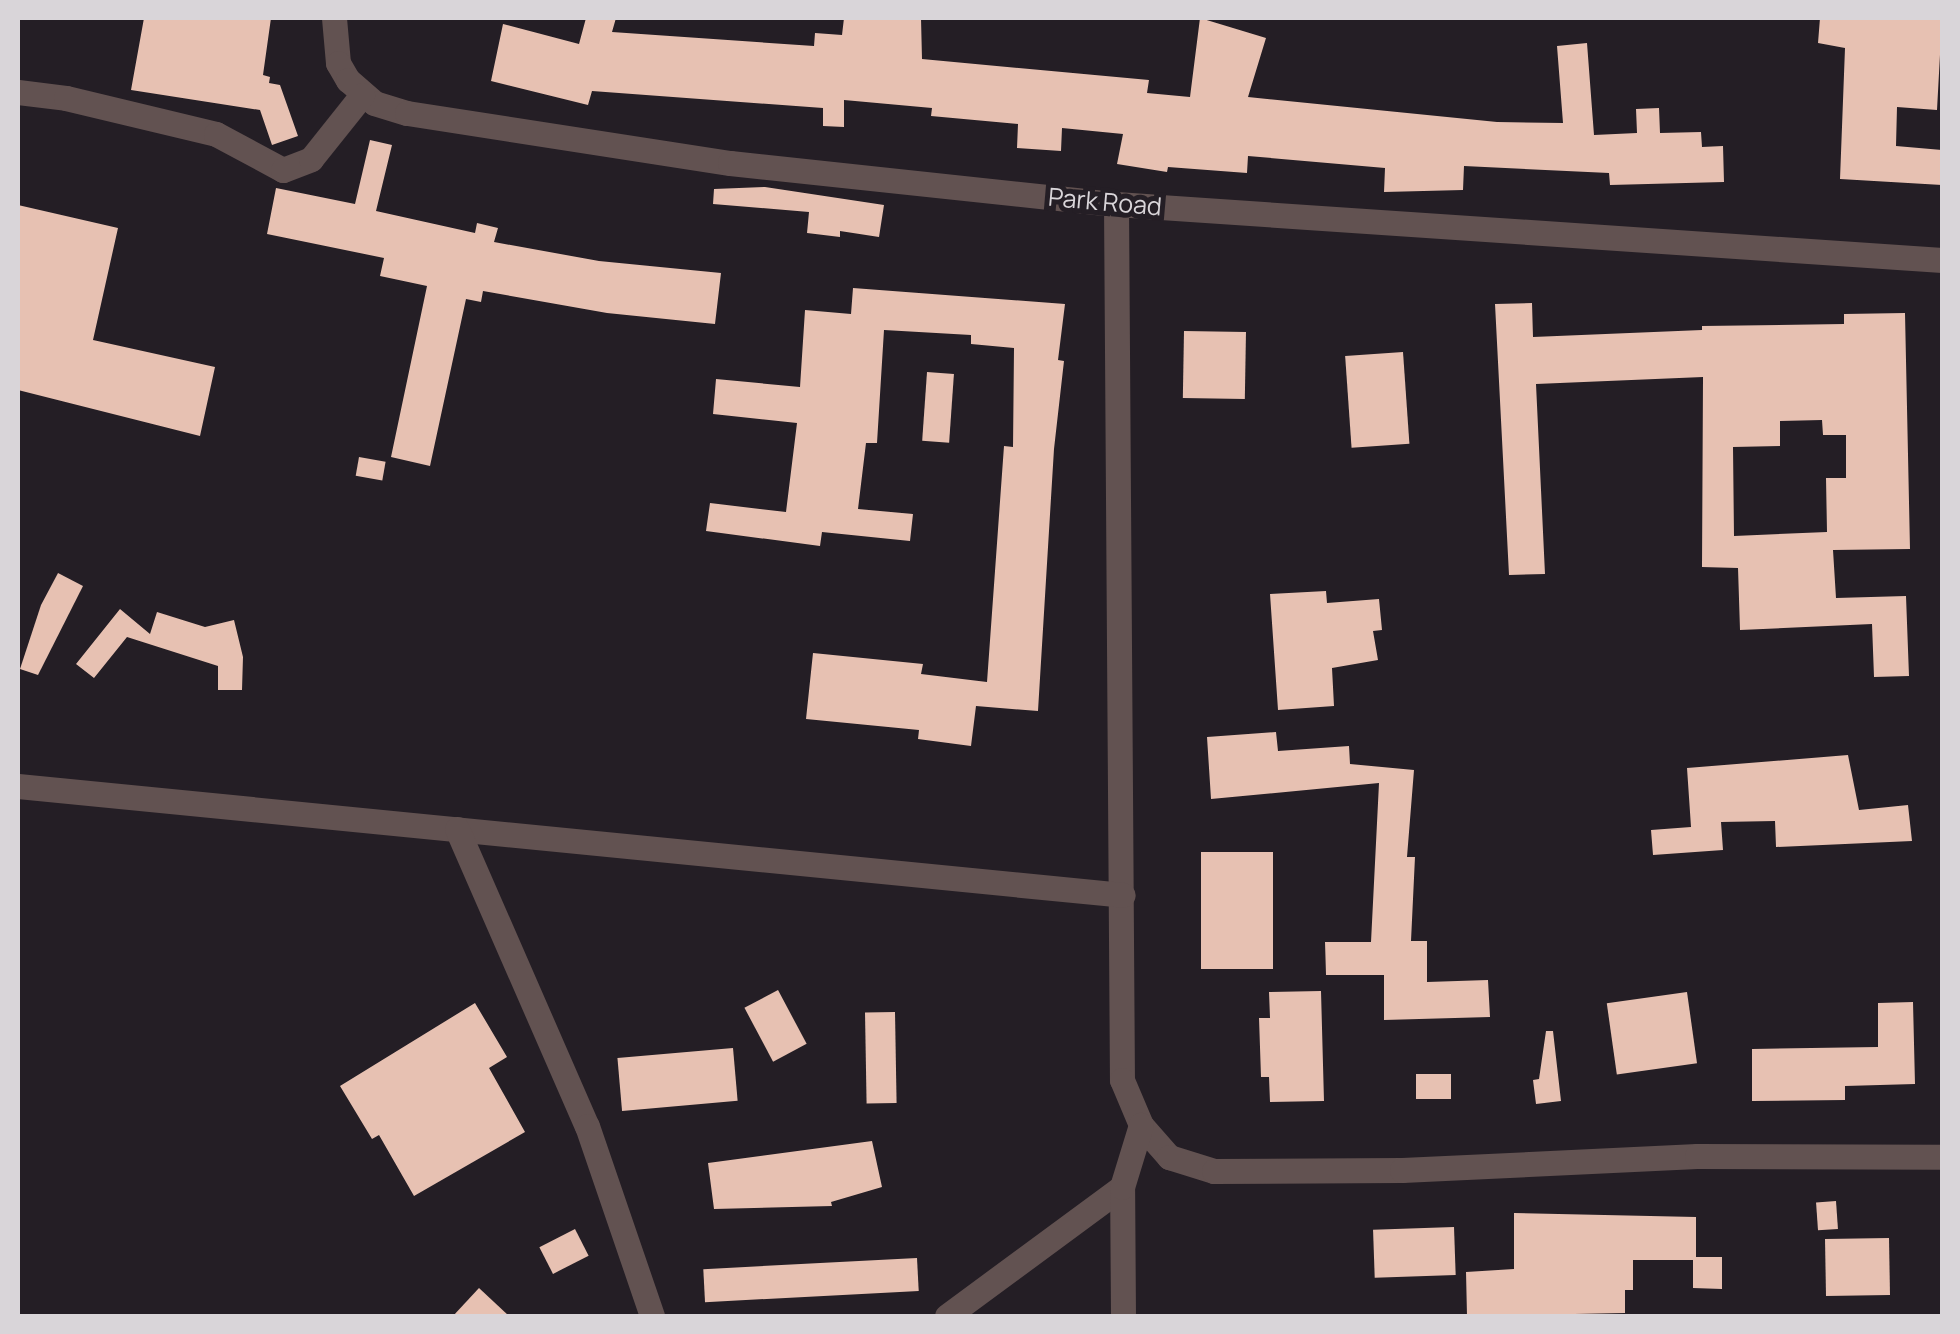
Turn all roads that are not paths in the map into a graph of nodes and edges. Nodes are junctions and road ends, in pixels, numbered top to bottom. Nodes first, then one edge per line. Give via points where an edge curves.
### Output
1 (334, 18) edge
2 (18, 92) edge
3 (362, 95) junction
4 (1116, 204) junction
5 (1942, 260) edge
6 (18, 786) edge
7 (457, 829) junction
8 (1124, 895) junction
9 (1141, 1125) junction
10 (1942, 1157) edge
11 (1122, 1187) junction
12 (652, 1316) edge
13 (948, 1316) edge
14 (1124, 1316) edge

1 - 3 street via 338,63
2 - 3 street via 216,134 283,170 311,159
3 - 4 street, Park Road via 406,113 730,164
4 - 5 street, Park Road
4 - 8 street
6 - 7 street
7 - 8 street
7 - 12 street via 587,1126
8 - 9 street via 1122,1080
9 - 10 street via 1169,1157 1214,1171 1696,1156
9 - 11 street
11 - 13 street
11 - 14 street

